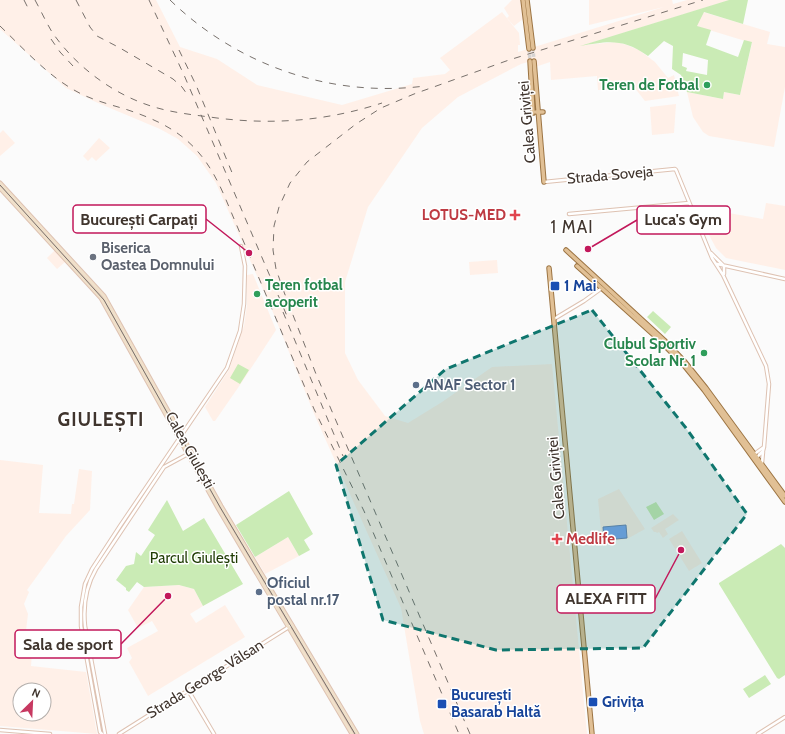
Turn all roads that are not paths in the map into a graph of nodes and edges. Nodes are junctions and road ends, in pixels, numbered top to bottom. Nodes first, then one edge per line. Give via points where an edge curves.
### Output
1 (523, 0) edge
2 (527, 0) edge
3 (543, 112) dead end
4 (535, 113) junction
5 (544, 182) joint
6 (0, 183) edge
7 (0, 188) edge
8 (689, 203) junction
9 (569, 214) dead end
10 (240, 246) dead end
11 (566, 250) dead end
12 (709, 251) junction
13 (716, 264) junction
14 (577, 266) dead end
15 (724, 266) junction
16 (549, 268) dead end
17 (720, 270) junction
18 (724, 274) junction
19 (785, 278) edge
20 (606, 286) junction
21 (602, 288) junction
22 (554, 319) junction
23 (182, 435) junction
24 (179, 439) junction
25 (764, 447) junction
26 (763, 451) junction
27 (191, 452) junction
28 (187, 454) junction
29 (754, 457) junction
30 (762, 463) junction
31 (161, 465) junction
32 (164, 467) junction
33 (785, 496) edge
34 (785, 502) edge
35 (121, 527) junction
36 (292, 625) junction
37 (288, 628) junction
38 (188, 690) junction
39 (785, 717) edge
40 (0, 730) edge
41 (50, 734) edge
42 (103, 734) edge
43 (119, 734) edge
44 (214, 734) edge
45 (352, 734) edge
46 (357, 734) edge
47 (592, 734) edge
48 (758, 734) edge

1 - 2 main road via 531,48
3 - 4 main road
4 - 4 main road, Calea Griviței via 532,61 533,108
4 - 5 main road, Calea Griviței
5 - 8 street, Strada Soveja via 675,170
6 - 23 main road, Calea Giulești via 104,296
7 - 24 main road, Calea Giulești via 101,298
8 - 9 street
8 - 12 street
10 - 23 street via 245,261 244,304 240,331 227,368
11 - 20 main road
12 - 13 street
12 - 15 street
13 - 15 street
13 - 17 street
14 - 21 main road
15 - 17 street
15 - 18 street
15 - 19 street
16 - 22 main road, Calea Griviței
17 - 18 street
18 - 25 street via 768,374
20 - 21 street
20 - 29 main road via 685,362
21 - 22 street
21 - 29 main road via 682,363
22 - 47 main road, Calea Griviței
23 - 24 street
23 - 27 main road, Calea Giulești
24 - 28 main road, Calea Giulești
24 - 31 street
25 - 26 street
25 - 29 street
26 - 29 street
26 - 30 street
27 - 28 street
27 - 36 main road, Calea Giulești
28 - 32 street
28 - 37 main road, Calea Giulești
29 - 30 main road
29 - 34 main road
30 - 33 main road
31 - 32 street
31 - 35 street
32 - 35 street
35 - 42 street via 90,572 81,601 81,626
36 - 37 street, Strada George Vâlsan
36 - 46 main road, Calea Giulești
37 - 38 street, Strada George Vâlsan
37 - 45 main road, Calea Giulești
38 - 43 street, Strada George Vâlsan
38 - 44 street
39 - 48 street
40 - 41 street

